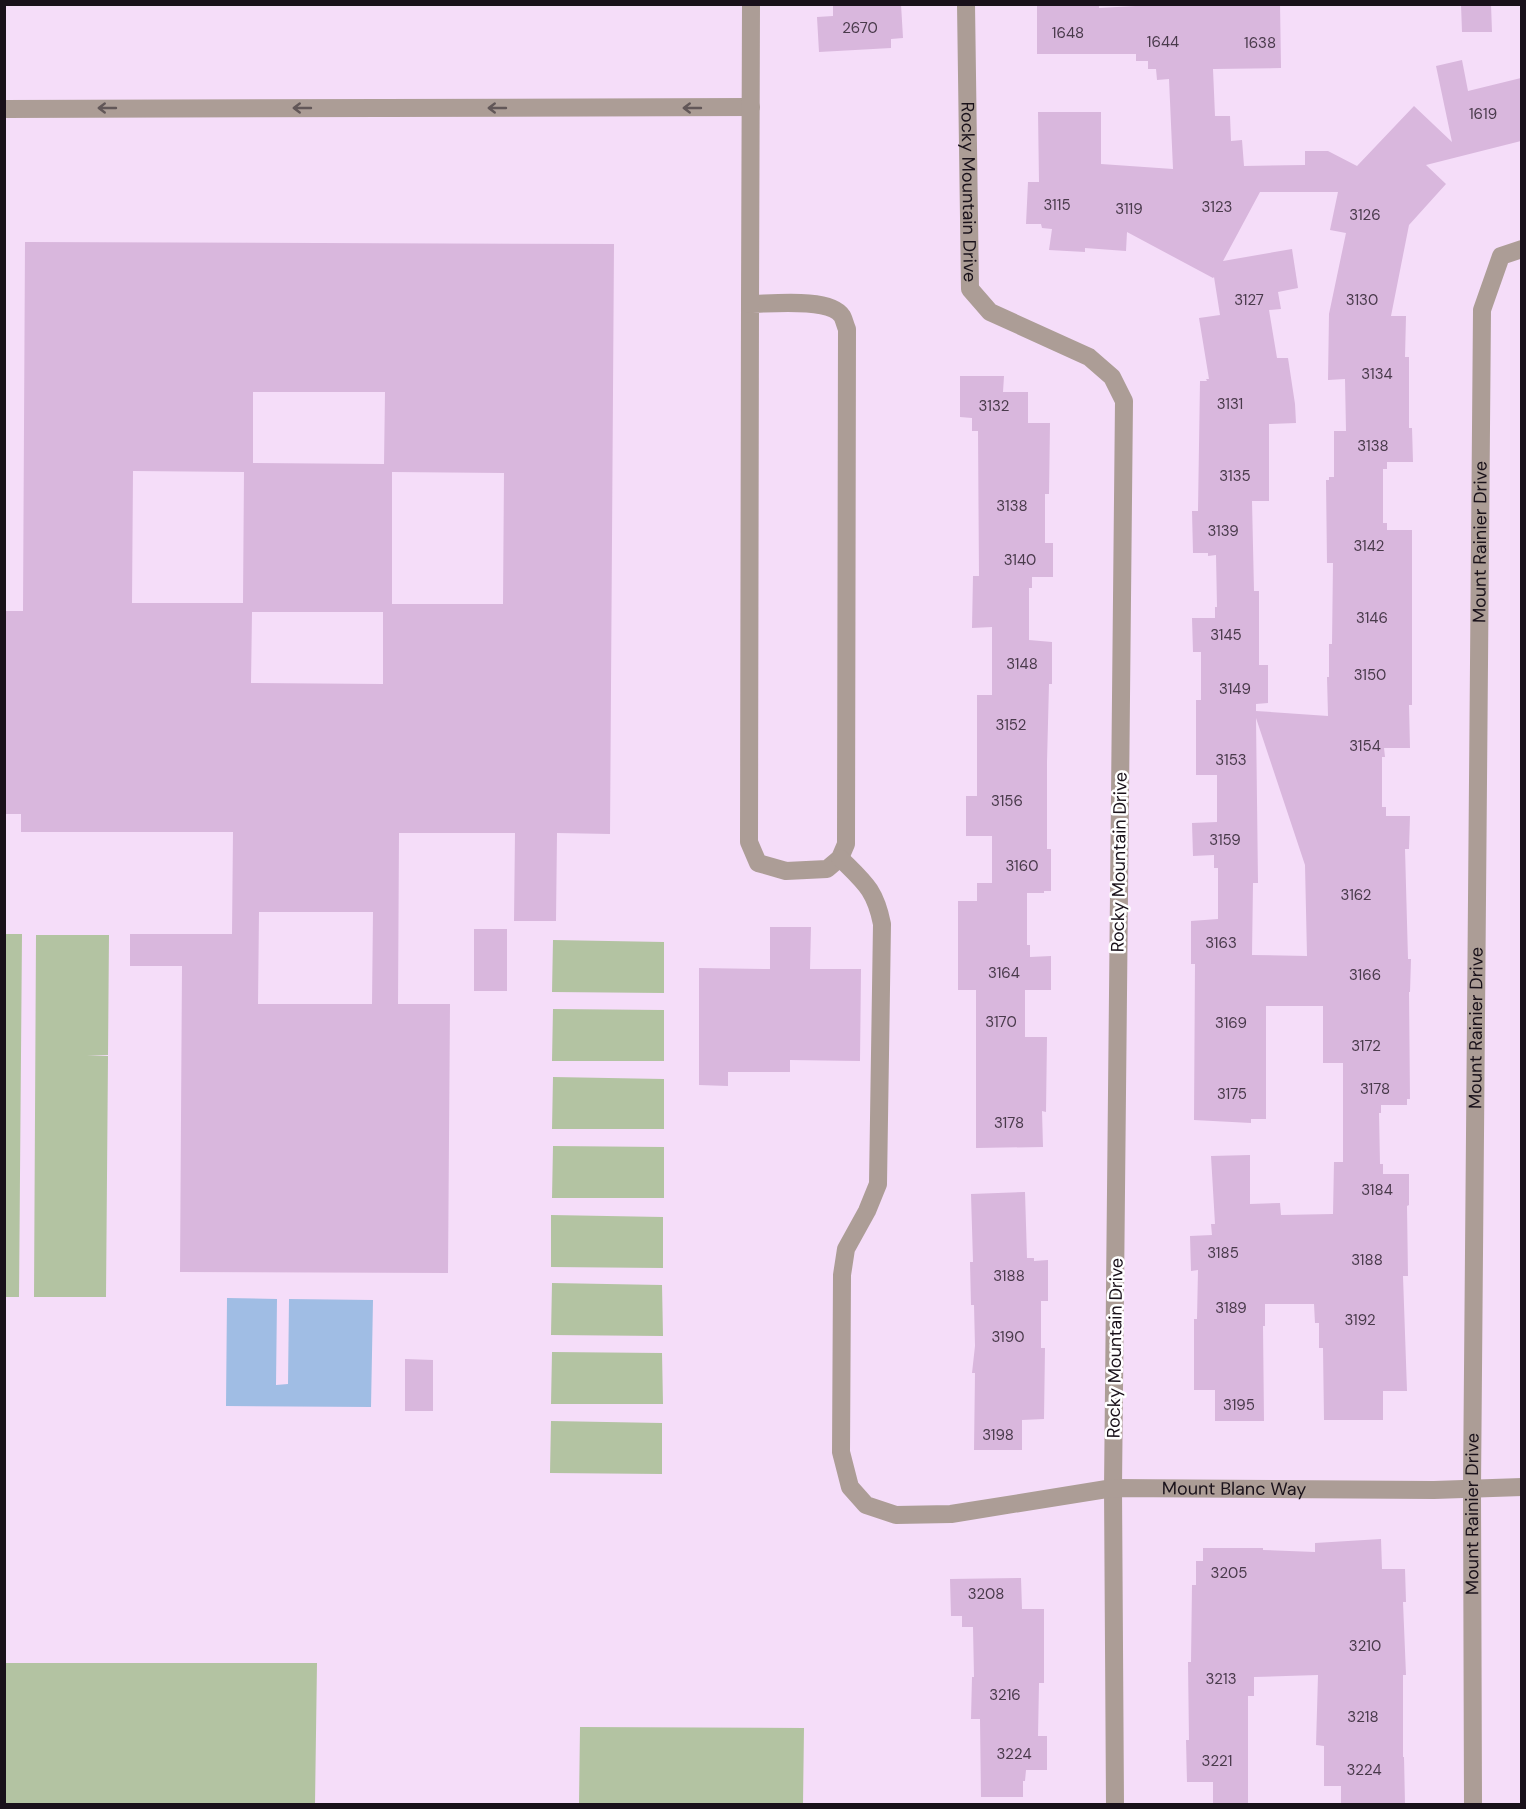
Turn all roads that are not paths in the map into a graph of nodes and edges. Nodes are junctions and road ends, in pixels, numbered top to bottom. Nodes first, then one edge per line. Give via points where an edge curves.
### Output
1 (751, 4) edge
2 (966, 4) edge
3 (751, 108) junction
4 (4, 109) edge
5 (1521, 249) edge
6 (750, 304) junction
7 (840, 858) junction
8 (1521, 1487) edge
9 (1113, 1488) junction
10 (1472, 1488) junction
11 (1115, 1804) edge
12 (1473, 1804) edge

1 - 3 street
2 - 9 street, Rocky Mountain Drive via 970,289 990,312 1089,357 1112,377 1124,401
3 -> 4 street
3 - 6 street
5 - 10 street, Mount Rainier Drive via 1501,256 1482,310
6 - 7 street via 825,305 842,314 847,329 846,844
6 - 7 street via 749,843 758,863 786,872 827,869
7 - 9 street, Mount Blanc Way via 868,886 878,903 882,924 878,1185 846,1249 842,1275 841,1452 850,1487 866,1505 896,1515 951,1514
8 - 10 street, Mount Blanc Way
9 - 10 street, Mount Blanc Way
9 - 11 street, Rocky Mountain Drive
10 - 12 street, Mount Rainier Drive

